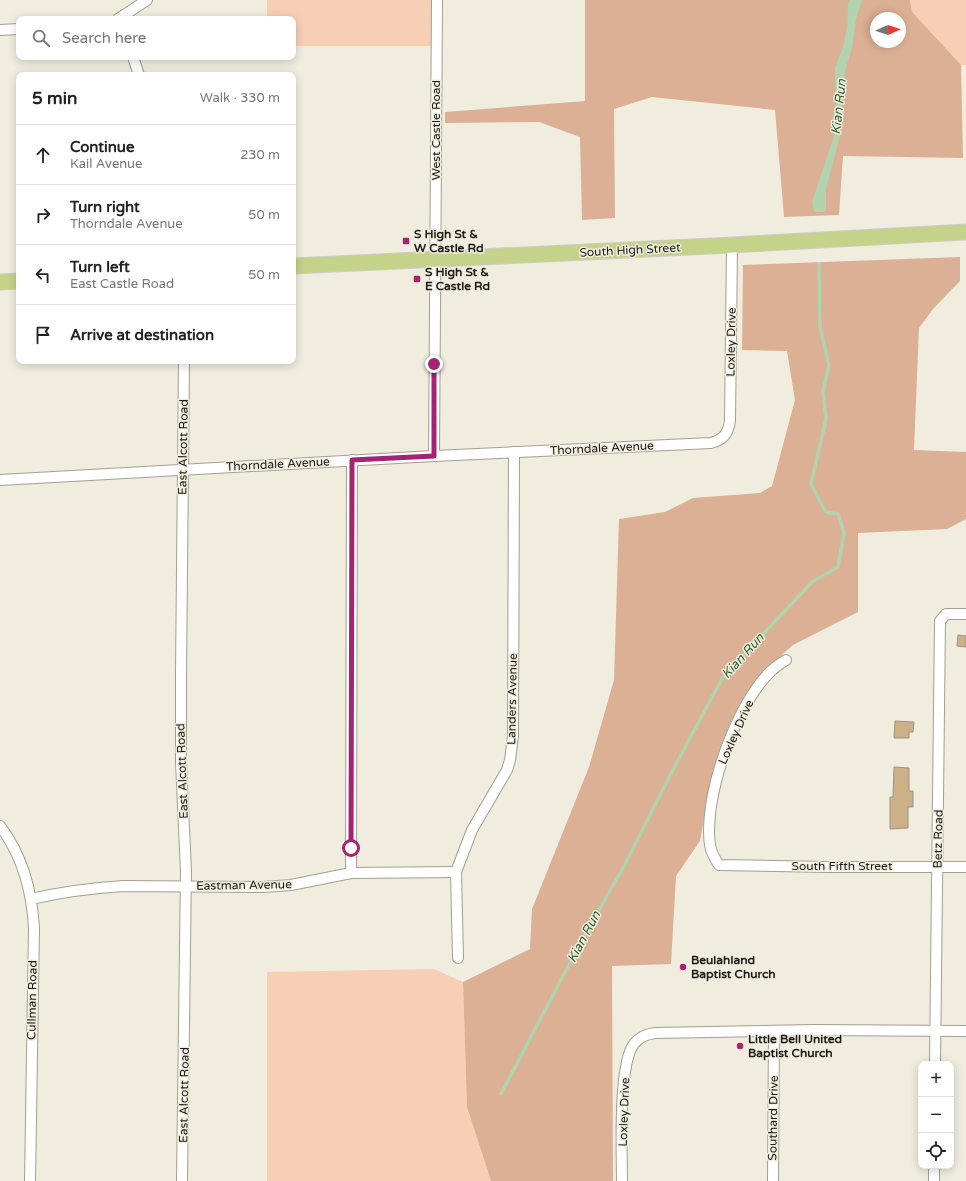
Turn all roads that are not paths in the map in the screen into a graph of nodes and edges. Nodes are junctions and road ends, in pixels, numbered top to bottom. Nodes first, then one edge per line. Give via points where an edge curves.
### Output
1 (147, 0) edge
2 (437, 0) edge
3 (123, 16) edge
4 (16, 29) edge
5 (0, 30) edge
6 (134, 60) edge
7 (138, 72) edge
8 (966, 232) edge
9 (732, 245) junction
10 (435, 260) junction
11 (296, 266) edge
12 (16, 281) edge
13 (0, 282) edge
14 (184, 364) edge
15 (724, 438) joint
16 (514, 452) junction
17 (434, 456) junction
18 (352, 460) junction
19 (183, 469) junction
20 (0, 480) edge
21 (966, 614) edge
22 (786, 660) dead end
23 (0, 826) edge
24 (719, 864) joint
25 (937, 866) junction
26 (966, 867) edge
27 (456, 872) junction
28 (351, 873) junction
29 (186, 886) junction
30 (31, 898) junction
31 (458, 958) dead end
32 (936, 1030) junction
33 (774, 1031) junction
34 (966, 1031) edge
35 (935, 1061) edge
36 (934, 1169) edge
37 (30, 1181) edge
38 (182, 1181) edge
39 (622, 1181) edge
40 (773, 1181) edge
41 (934, 1181) edge

1 - 3 street
2 - 10 street, West Castle Road
4 - 5 street
6 - 7 street
8 - 9 main road, South High Street
9 - 10 main road, South High Street
9 - 15 street, Loxley Drive via 730,421 729,430
10 - 11 main road, South High Street
10 - 17 street, West Castle Road
12 - 13 main road
14 - 19 street, East Alcott Road
15 - 16 street, Thorndale Avenue via 710,443
16 - 17 street, Thorndale Avenue
16 - 27 street, Landers Avenue via 513,736 510,760 502,780 472,830
17 - 18 street, Thorndale Avenue
18 - 19 street, Thorndale Avenue
18 - 28 street
19 - 20 street, Thorndale Avenue
19 - 29 street, East Alcott Road via 181,755
21 - 25 street, Betz Road via 948,613 940,621
22 - 24 street, Loxley Drive via 772,670 754,692 720,766 711,803 710,824 710,846
23 - 30 street, Cullman Road via 12,844
24 - 25 street, South Fifth Street
25 - 26 street, South Fifth Street
25 - 32 street, Betz Road
27 - 28 street, Eastman Avenue
27 - 31 street, Landers Avenue
28 - 29 street, Eastman Avenue via 291,885
29 - 30 street, Eastman Avenue via 103,887
29 - 38 street, East Alcott Road
30 - 37 street, Cullman Road via 34,928
32 - 33 street
32 - 34 street
32 - 35 street, Betz Road
33 - 39 street, Loxley Drive via 655,1033 643,1036 633,1044 625,1071
33 - 40 street, Southard Drive
36 - 41 street

